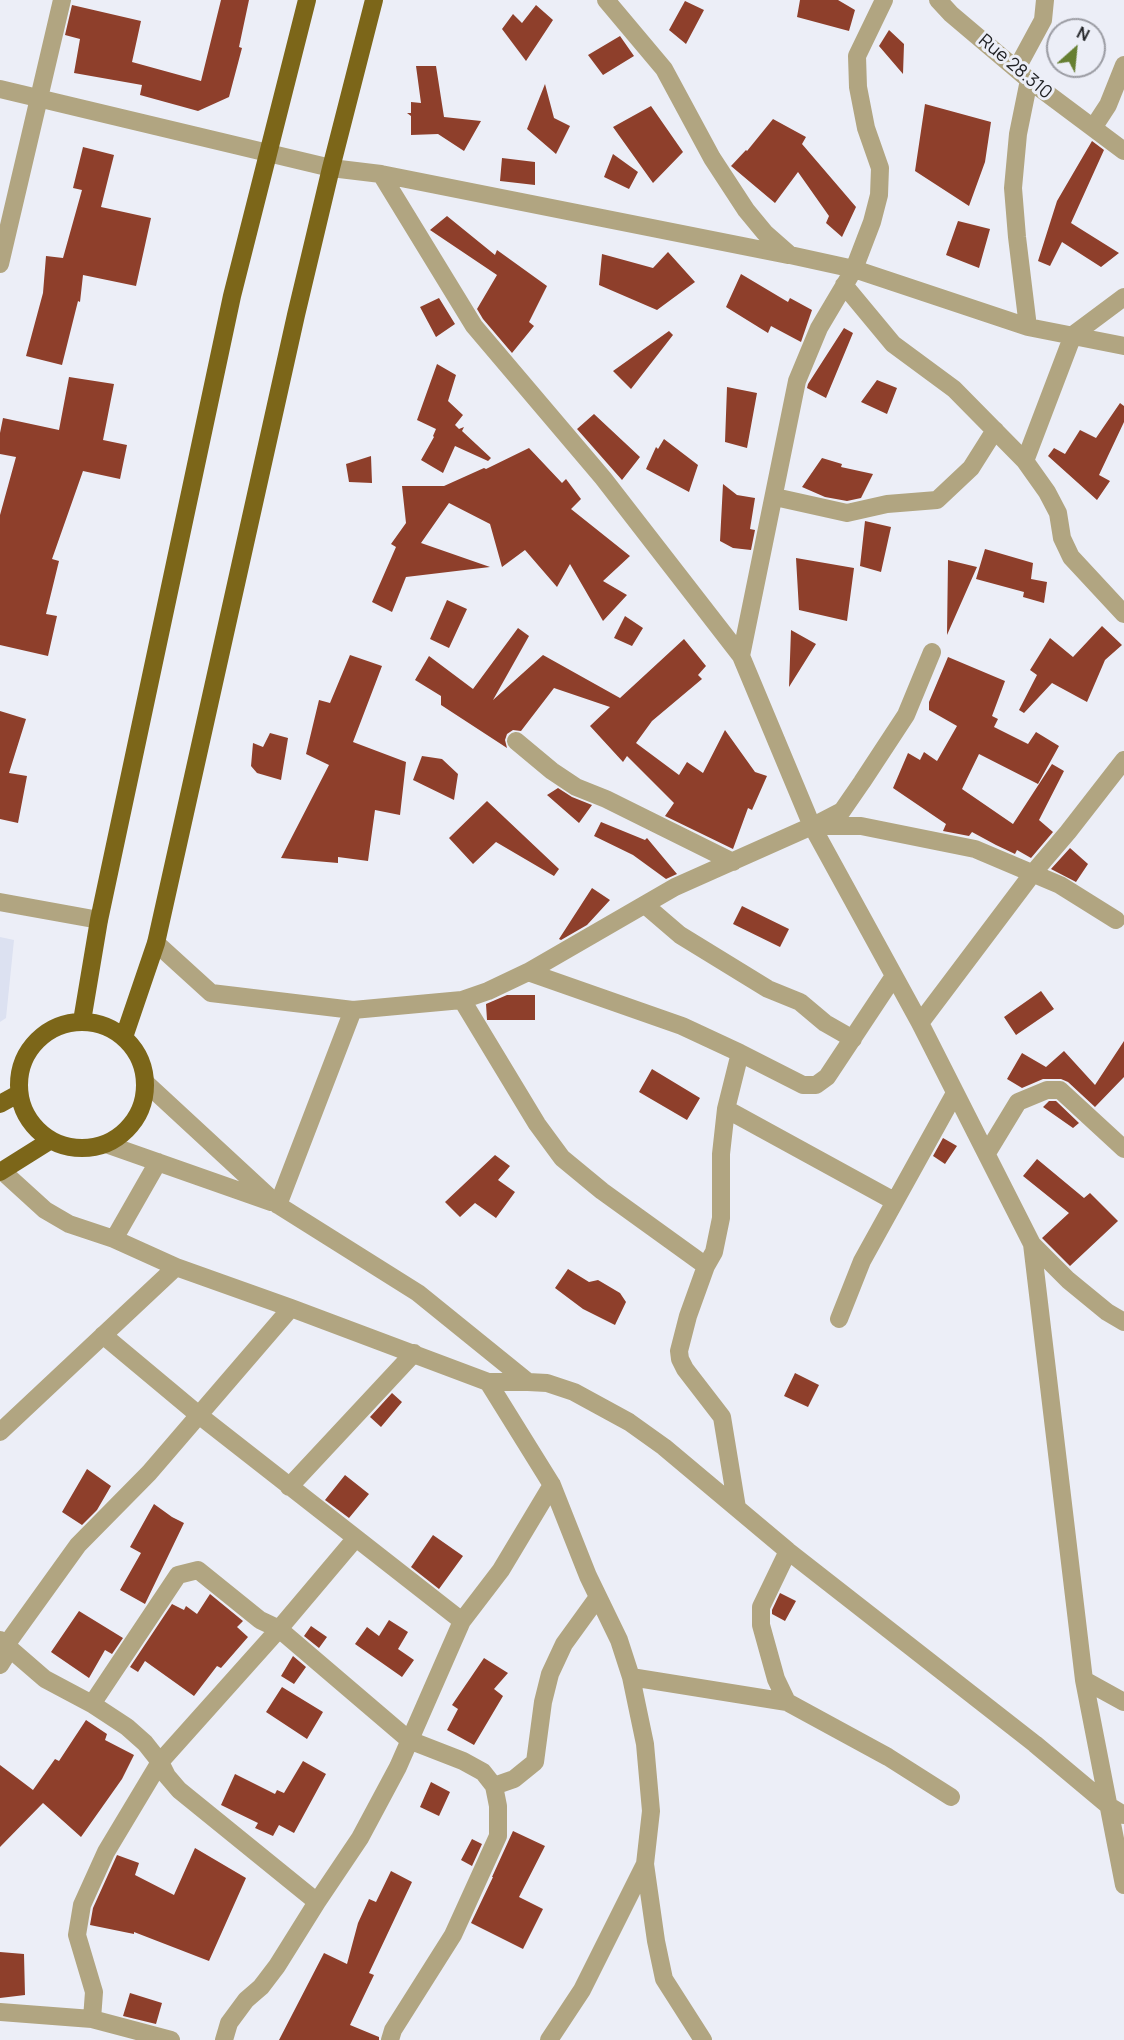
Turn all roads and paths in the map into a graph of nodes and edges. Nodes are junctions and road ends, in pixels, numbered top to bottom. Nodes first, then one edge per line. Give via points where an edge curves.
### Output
1 (62, 0) edge
2 (307, 0) edge
3 (374, 0) edge
4 (606, 0) edge
5 (884, 0) edge
6 (938, 0) edge
7 (1045, 0) edge
8 (1124, 65) edge
9 (1023, 74) junction
10 (0, 89) edge
11 (39, 99) junction
12 (1093, 128) junction
13 (1124, 151) edge
14 (268, 153) junction
15 (331, 168) junction
16 (381, 174) junction
17 (790, 255) junction
18 (0, 264) edge
19 (849, 277) junction
20 (1124, 297) edge
21 (1028, 327) junction
22 (1073, 335) junction
23 (1124, 346) edge
24 (995, 430) junction
25 (1025, 461) junction
26 (775, 497) junction
27 (1124, 614) edge
28 (933, 652) dead end
29 (741, 656) junction
30 (516, 741) dead end
31 (1124, 760) edge
32 (812, 826) junction
33 (733, 862) junction
34 (1033, 873) junction
35 (0, 902) edge
36 (645, 906) junction
37 (99, 920) junction
38 (1116, 920) dead end
39 (156, 943) junction
40 (528, 972) junction
41 (894, 976) junction
42 (462, 1000) junction
43 (353, 1010) junction
44 (82, 1021) junction
45 (920, 1023) junction
46 (124, 1037) junction
47 (853, 1039) junction
48 (740, 1053) junction
49 (146, 1083) junction
50 (956, 1093) junction
51 (18, 1094) junction
52 (0, 1104) edge
53 (726, 1109) junction
54 (51, 1140) junction
55 (106, 1144) junction
56 (1124, 1149) edge
57 (987, 1153) junction
58 (158, 1162) junction
59 (1, 1172) edge
60 (894, 1202) junction
61 (278, 1205) junction
62 (114, 1239) junction
63 (1032, 1244) junction
64 (706, 1266) junction
65 (176, 1267) junction
66 (291, 1308) junction
67 (839, 1319) dead end
68 (1124, 1322) edge
69 (103, 1335) junction
70 (414, 1353) junction
71 (488, 1382) junction
72 (528, 1382) junction
73 (200, 1416) junction
74 (0, 1432) edge
75 (552, 1485) junction
76 (289, 1487) junction
77 (737, 1508) junction
78 (356, 1539) junction
79 (788, 1551) junction
80 (598, 1597) junction
81 (462, 1621) junction
82 (279, 1629) junction
83 (5, 1645) edge
84 (0, 1665) edge
85 (631, 1677) junction
86 (1084, 1680) junction
87 (787, 1702) junction
88 (1124, 1702) edge
89 (92, 1704) junction
90 (409, 1740) junction
91 (160, 1762) junction
92 (494, 1786) junction
93 (951, 1797) dead end
94 (1117, 1811) edge
95 (645, 1864) junction
96 (1124, 1885) edge
97 (317, 1902) junction
98 (0, 2012) edge
99 (92, 2019) junction
100 (171, 2040) edge
101 (224, 2040) edge
102 (390, 2040) edge
103 (549, 2040) edge
104 (703, 2040) edge

1 - 11 street
2 - 14 main road
3 - 15 main road
4 - 17 street via 664,69 712,158 746,210
5 - 19 street via 857,56 866,128 880,168 872,222
6 - 9 street, Rue 28.310
7 - 9 street via 1043,20
8 - 12 street via 1108,105
9 - 12 street, Rue 28.310
9 - 21 street via 1013,188
10 - 11 street
11 - 14 street
11 - 18 street
12 - 13 street, Rue 28.310
14 - 15 street
14 - 37 main road via 232,296
15 - 16 street
15 - 39 main road
16 - 17 street
16 - 29 street via 474,326 603,478
17 - 19 street
19 - 21 street
19 - 24 street via 893,344 954,389
19 - 26 street via 819,328 797,381
20 - 22 street
21 - 22 street
22 - 23 street
22 - 25 street
24 - 25 street
24 - 26 street via 971,468 938,500 887,504 847,513
25 - 27 street via 1058,513 1062,538 1071,557
26 - 29 street
28 - 32 street via 906,715 842,811
29 - 32 street
30 - 33 street via 576,787
31 - 34 street
32 - 33 street
32 - 34 street via 861,826 918,836 975,849
32 - 41 street
33 - 36 street
34 - 38 street
34 - 45 street
35 - 37 street
36 - 40 street
36 - 47 street via 680,935 768,989 800,1002
37 - 44 main road
39 - 43 street via 211,993
39 - 46 main road
40 - 42 street
40 - 48 street via 682,1026
41 - 45 street
41 - 47 street
42 - 43 street
42 - 64 street via 562,1158
43 - 61 street
44 - 46 main road via 105,1025
44 - 51 main road via 55,1026 33,1043 20,1067
45 - 50 street
46 - 49 main road via 140,1058
47 - 48 street via 827,1077 816,1086 803,1085
48 - 53 street
49 - 55 main road via 141,1108 127,1130
49 - 61 street
50 - 57 street
50 - 60 street
51 - 52 main road
51 - 54 main road via 28,1119
53 - 60 street
53 - 64 street via 721,1155 722,1218 714,1252
54 - 55 main road via 86,1149
54 - 59 main road
55 - 58 street
56 - 57 street via 1060,1090 1047,1090 1018,1102
57 - 63 street
58 - 61 street
58 - 62 street
59 - 62 street via 45,1210 69,1224
60 - 67 street via 862,1261
61 - 72 street via 418,1293
62 - 65 street
63 - 68 street via 1084,1293
63 - 86 street
64 - 77 street via 688,1316 680,1359 722,1417
65 - 66 street
65 - 69 street
66 - 70 street
66 - 73 street
69 - 73 street
69 - 74 street
70 - 71 street
70 - 76 street
71 - 72 street
71 - 75 street
72 - 77 street via 547,1383 574,1392 629,1422
73 - 76 street
73 - 83 street via 78,1545
75 - 80 street
75 - 81 street via 501,1570
76 - 78 street
77 - 79 street
78 - 81 street
78 - 82 street
79 - 87 street via 761,1607 761,1625 776,1679
79 - 94 street
80 - 85 street via 619,1640
80 - 92 street via 564,1644 550,1674 535,1762 514,1779
81 - 90 street
82 - 89 street via 260,1620 198,1570 178,1575
82 - 90 street
82 - 91 street
83 - 84 street
83 - 89 street via 45,1679
85 - 87 street
85 - 95 street via 645,1744 651,1811
86 - 88 street
86 - 94 street
87 - 93 street via 888,1757
89 - 91 street via 127,1727
90 - 92 street via 463,1761 483,1772
90 - 97 street via 377,1809
91 - 97 street via 179,1790
91 - 99 street via 106,1852 82,1905 76,1935 94,1992
92 - 102 street via 498,1836 453,1935
94 - 96 street
95 - 103 street via 582,1990
95 - 104 street via 664,1978
97 - 101 street via 277,1966 230,2023
98 - 99 street
99 - 100 street

